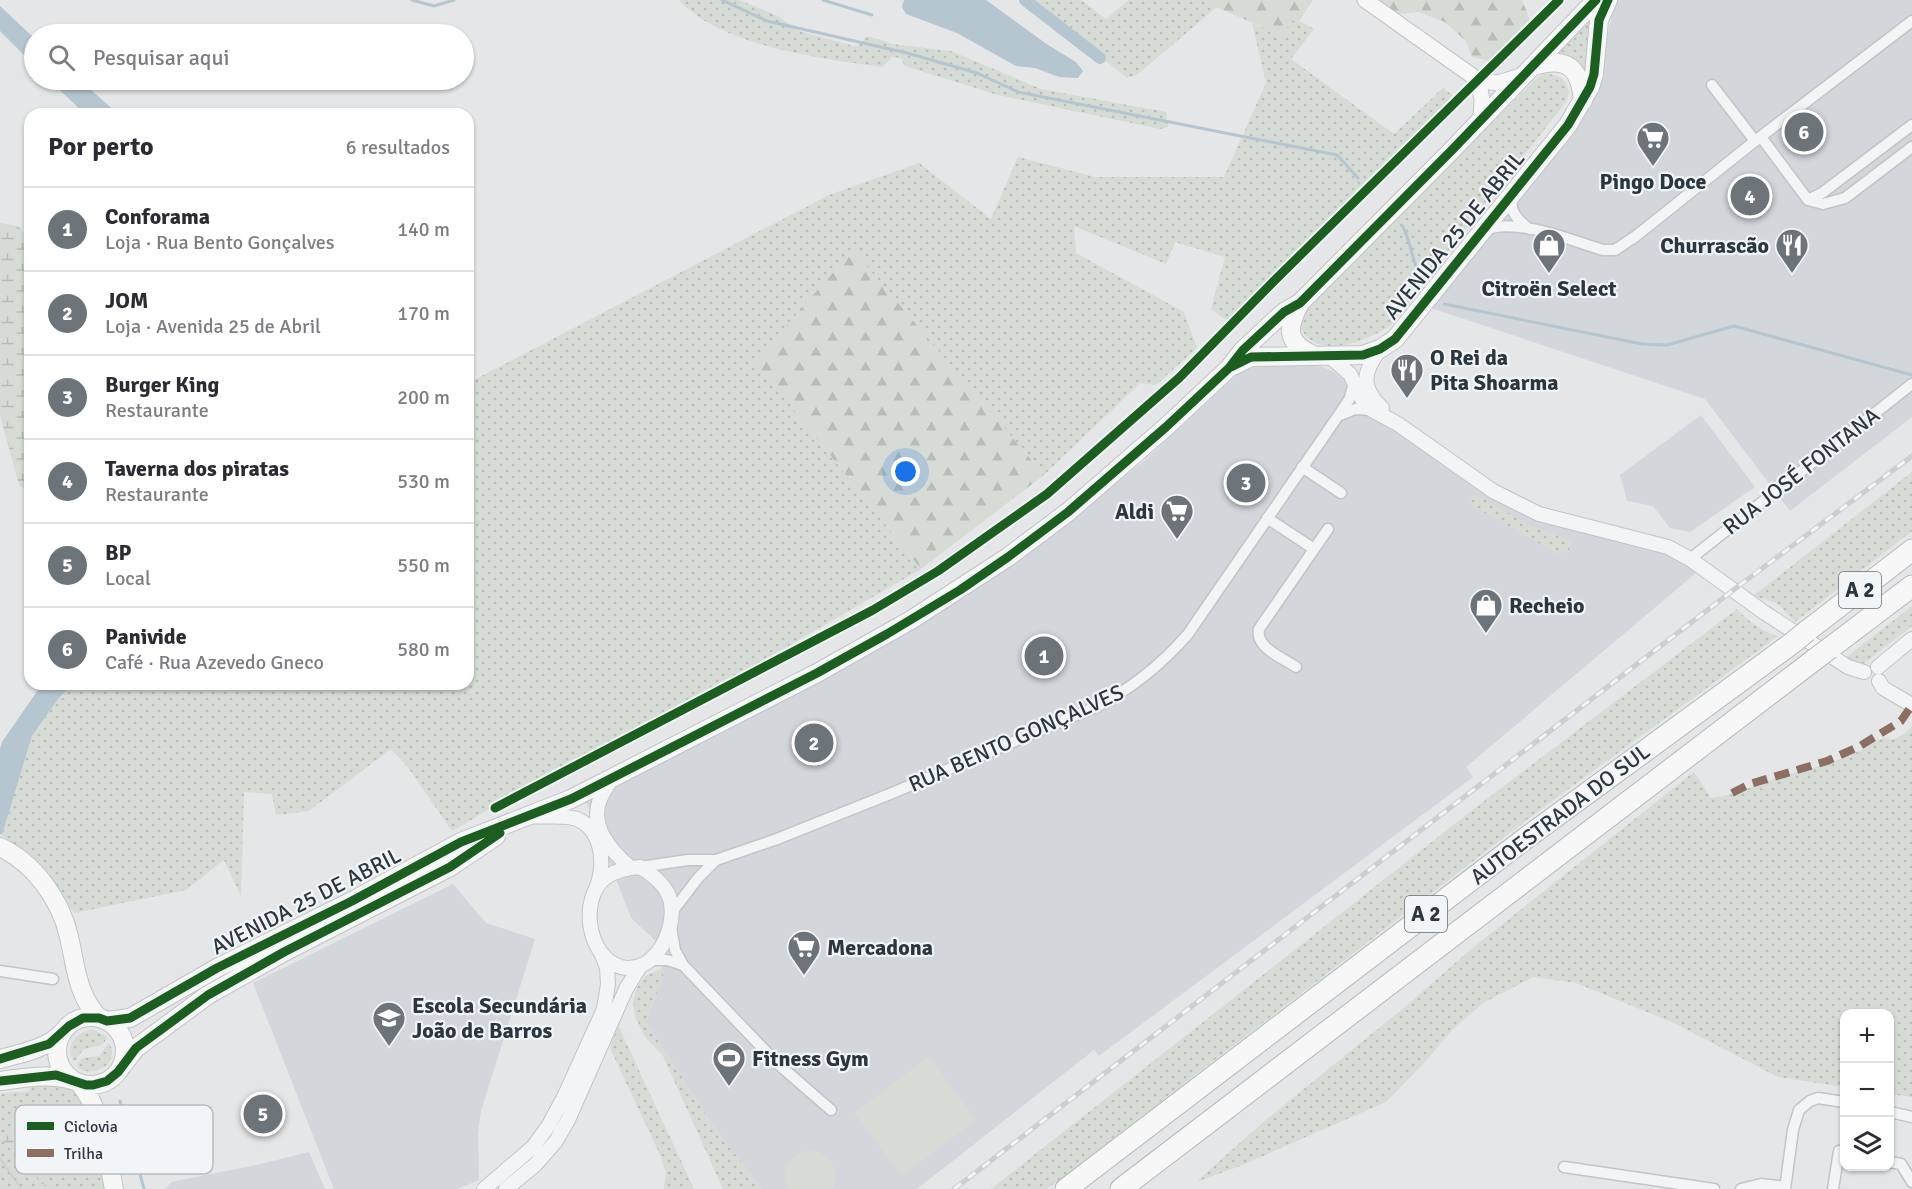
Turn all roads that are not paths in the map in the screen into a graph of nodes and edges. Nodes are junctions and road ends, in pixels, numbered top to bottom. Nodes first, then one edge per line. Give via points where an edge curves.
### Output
1 (1365, 0) edge
2 (1596, 0) edge
3 (1608, 0) edge
4 (1912, 21) edge
5 (1529, 70) junction
6 (1478, 80) junction
7 (1712, 85) dead end
8 (1582, 101) junction
9 (1481, 119) junction
10 (1912, 125) edge
11 (1758, 139) junction
12 (1912, 147) edge
13 (1514, 192) junction
14 (1809, 200) junction
15 (1529, 229) junction
16 (1482, 231) junction
17 (1300, 303) junction
18 (1380, 349) junction
19 (1322, 356) junction
20 (1229, 368) junction
21 (1354, 382) junction
22 (1912, 384) edge
23 (1372, 410) junction
24 (1338, 416) junction
25 (1398, 424) junction
26 (1302, 467) junction
27 (1341, 493) dead end
28 (1267, 518) junction
29 (1328, 529) dead end
30 (1314, 549) junction
31 (1912, 550) edge
32 (1690, 559) junction
33 (1912, 586) edge
34 (1912, 639) edge
35 (1296, 667) dead end
36 (1879, 674) junction
37 (1912, 705) edge
38 (612, 778) junction
39 (525, 816) junction
40 (1, 847) edge
41 (716, 860) junction
42 (636, 868) junction
43 (596, 891) junction
44 (671, 916) junction
45 (602, 955) junction
46 (646, 962) junction
47 (683, 965) junction
48 (0, 971) edge
49 (53, 979) dead end
50 (77, 979) junction
51 (103, 1020) junction
52 (66, 1029) junction
53 (0, 1059) edge
54 (120, 1069) junction
55 (0, 1081) edge
56 (75, 1081) junction
57 (1840, 1101) edge
58 (92, 1105) edge
59 (106, 1105) edge
60 (831, 1110) dead end
61 (1894, 1113) edge
62 (1912, 1117) edge
63 (1840, 1151) edge
64 (1894, 1163) edge
65 (1564, 1167) dead end
66 (111, 1174) edge
67 (1912, 1182) edge
68 (1785, 1188) edge
69 (114, 1189) edge
70 (484, 1189) edge
71 (506, 1189) edge
72 (1066, 1189) edge
73 (1121, 1189) edge
74 (1714, 1189) edge
75 (1741, 1189) edge
76 (1833, 1189) edge

1 - 6 main road
2 - 5 main road, AVENIDA 25 DE ABRIL
3 - 8 main road, AVENIDA 25 DE ABRIL via 1599,20 1594,75
4 - 11 street
5 - 6 main road via 1498,83
5 - 8 main road via 1548,62 1562,62 1577,73
5 - 9 main road, AVENIDA 25 DE ABRIL
6 - 9 main road
7 - 11 street
8 - 13 main road, AVENIDA 25 DE ABRIL via 1568,125
9 - 17 main road, AVENIDA 25 DE ABRIL
10 - 14 street
11 - 14 street
11 - 15 street via 1615,250
12 - 14 street via 1845,198 1823,204
13 - 15 street via 1513,211
13 - 16 main road, AVENIDA 25 DE ABRIL
15 - 16 street via 1500,226
16 - 18 main road, AVENIDA 25 DE ABRIL via 1395,339
17 - 19 main road, AVENIDA 25 DE ABRIL via 1291,319 1293,340 1299,348
17 - 20 main road, AVENIDA 25 DE ABRIL via 1284,312
18 - 19 main road, AVENIDA 25 DE ABRIL via 1363,355
18 - 25 street via 1365,378 1372,398
19 - 20 main road, AVENIDA 25 DE ABRIL via 1251,357
19 - 21 street via 1350,374
20 - 38 main road, AVENIDA 25 DE ABRIL via 1110,477 960,590 817,673
21 - 23 street
21 - 24 street, RUA BENTO GONÇALVES via 1350,398
22 - 32 street, RUA JOSÉ FONTANA
23 - 24 street via 1355,409
23 - 25 street
24 - 26 street, RUA BENTO GONÇALVES
25 - 32 street via 1493,491 1539,514 1668,547
26 - 27 street
26 - 28 street, RUA BENTO GONÇALVES
28 - 30 street
28 - 41 street, RUA BENTO GONÇALVES via 1188,634 1166,659 1120,694 890,794
29 - 30 street
30 - 35 street via 1258,635 1262,644
31 - 72 highway, AUTOESTRADA DO SUL / A 2, bridge
32 - 36 street via 1848,667 1864,672 1870,666
33 - 73 highway, AUTOESTRADA DO SUL / A 2
34 - 36 street
36 - 37 street via 1883,688
38 - 39 main road, AVENIDA 25 DE ABRIL
38 - 42 street via 600,798 597,821 614,854
39 - 43 street via 560,816 587,825 601,854
39 - 51 main road, AVENIDA 25 DE ABRIL via 461,842 217,968 130,1018
39 - 54 main road, AVENIDA 25 DE ABRIL via 450,867 208,995 136,1048
40 - 50 main road via 33,871 56,903 68,932
41 - 42 street, RUA BENTO GONÇALVES
41 - 44 street, RUA BENTO GONÇALVES
42 - 43 street via 606,877
42 - 44 street via 650,872 660,883 669,896
43 - 45 street via 590,921
44 - 46 street via 668,934
44 - 47 street via 675,950
45 - 46 street via 625,967
45 - 70 street via 608,984 604,1009 565,1095 533,1147
46 - 47 street via 667,960
46 - 71 street via 626,989 556,1141
47 - 60 street via 778,1064
48 - 49 street
50 - 51 main road via 89,1007
50 - 52 main road
51 - 52 main road via 83,1018
51 - 54 main road via 118,1031 124,1044
52 - 53 main road via 49,1044
52 - 56 main road via 57,1055 62,1069
54 - 56 main road via 100,1084
54 - 59 main road via 108,1089
55 - 56 main road via 44,1075
56 - 58 main road
57 - 68 street via 1818,1098 1799,1110
61 - 62 street
63 - 76 street
64 - 67 street via 1901,1164
65 - 74 street
66 - 69 main road
68 - 75 street via 1761,1184

